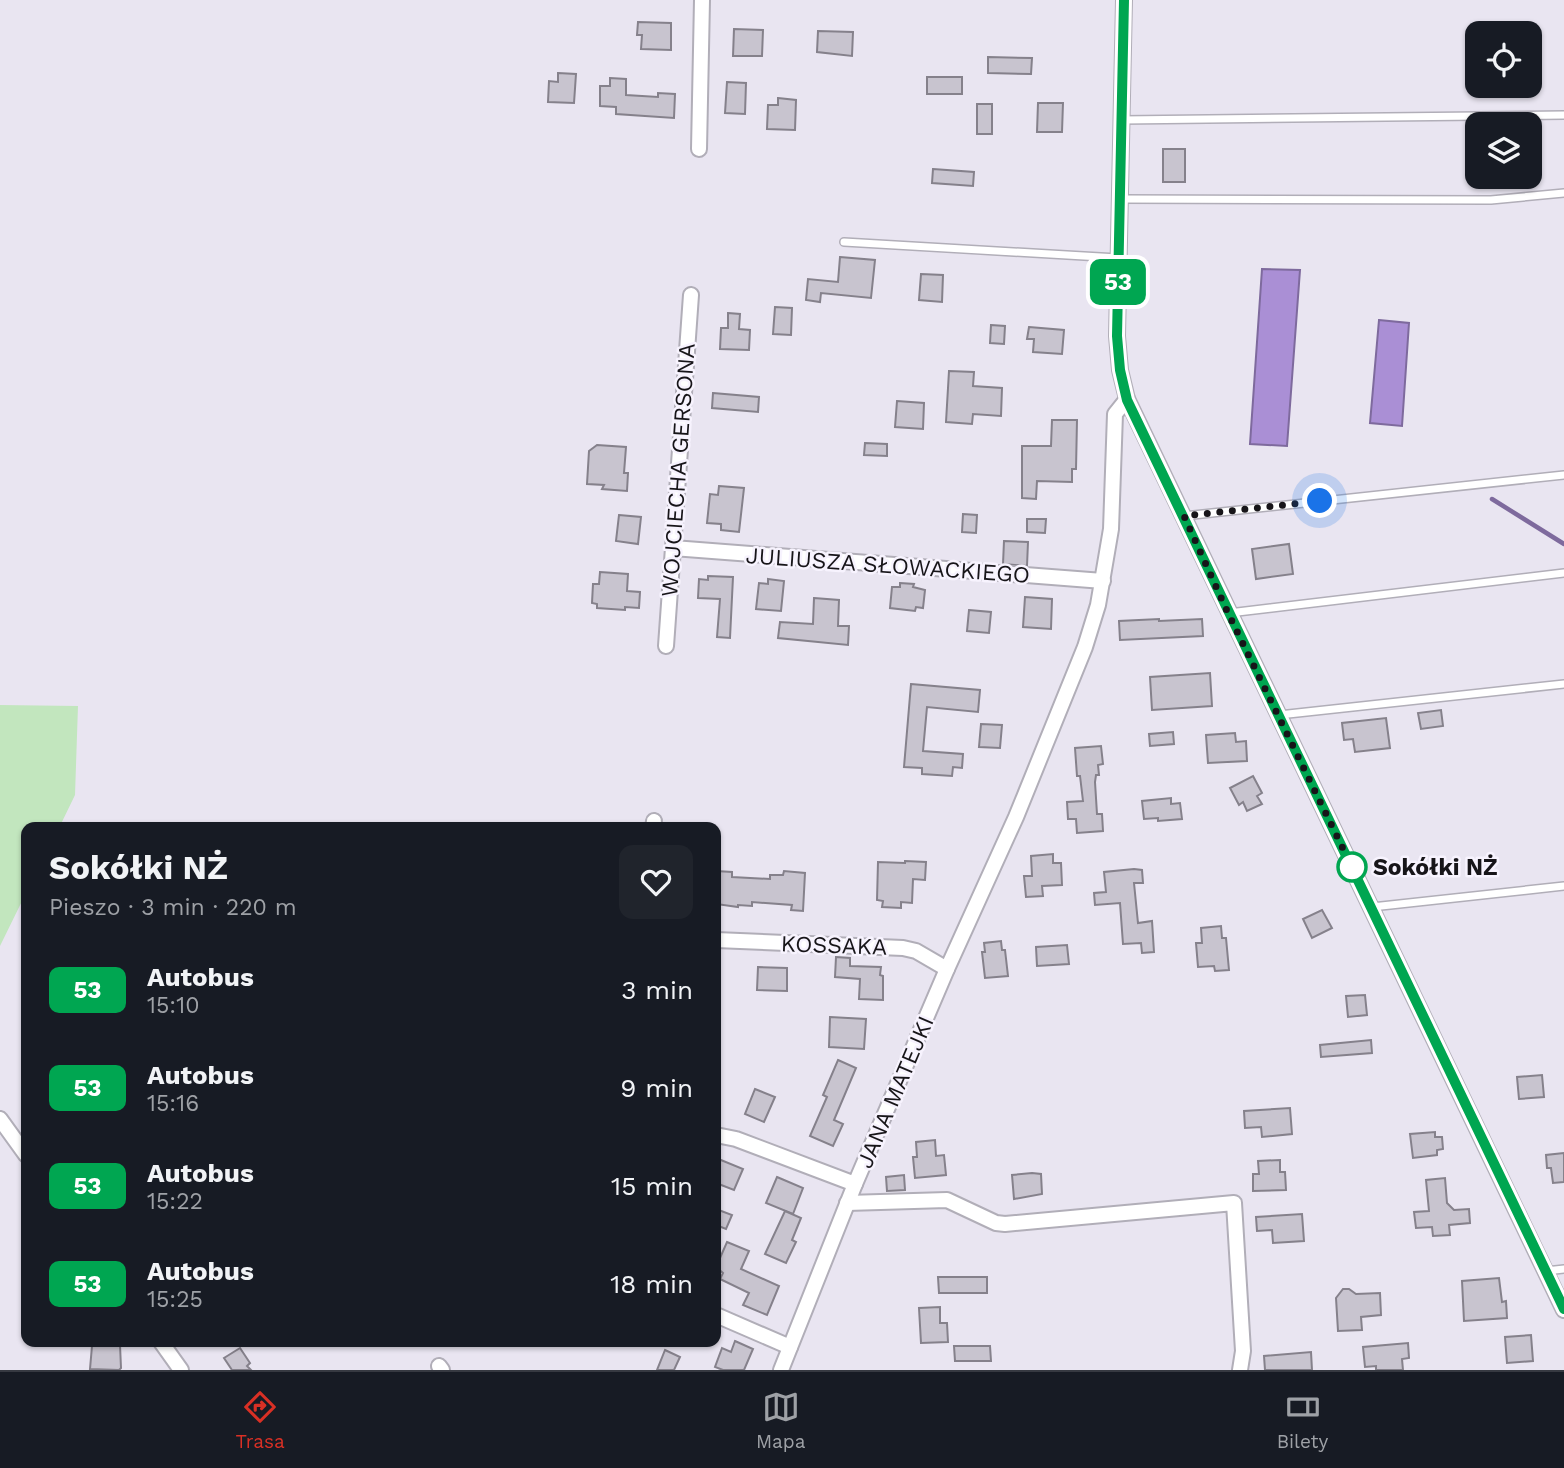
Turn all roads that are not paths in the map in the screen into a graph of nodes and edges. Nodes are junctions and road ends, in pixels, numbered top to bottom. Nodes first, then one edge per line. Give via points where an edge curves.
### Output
1 (702, 0) edge
2 (1124, 0) edge
3 (1564, 115) edge
4 (1121, 120) junction
5 (699, 149) dead end
6 (1564, 192) edge
7 (1119, 199) junction
8 (844, 242) dead end
9 (1118, 258) junction
10 (691, 295) dead end
11 (1127, 400) junction
12 (1564, 475) edge
13 (1184, 516) junction
14 (673, 548) junction
15 (1564, 573) edge
16 (1103, 582) junction
17 (1228, 613) junction
18 (666, 646) dead end
19 (1564, 684) edge
20 (1279, 716) junction
21 (1564, 886) edge
22 (1372, 907) junction
23 (721, 940) edge
24 (947, 969) junction
25 (0, 1119) edge
26 (721, 1136) edge
27 (21, 1148) edge
28 (855, 1184) junction
29 (847, 1203) junction
30 (1564, 1269) edge
31 (1545, 1271) junction
32 (1564, 1310) edge
33 (721, 1317) edge
34 (165, 1347) edge
35 (790, 1347) junction
36 (181, 1370) edge
37 (781, 1370) edge
38 (1240, 1370) edge

1 - 5 street
2 - 4 street
3 - 4 lane
4 - 7 street
6 - 7 lane via 1491,200
7 - 9 street
8 - 9 lane
9 - 11 street via 1119,359
10 - 14 street, WOJCIECHA GERSONA
11 - 13 street
11 - 16 street via 1115,414 1111,530
12 - 13 lane
13 - 17 street
14 - 16 street, JULIUSZA SŁOWACKIEGO
14 - 18 street, WOJCIECHA GERSONA
15 - 17 lane
16 - 24 street, JANA MATEJKI via 1085,647 1016,817
17 - 20 street
19 - 20 lane
20 - 22 street
21 - 22 lane
22 - 31 street
23 - 24 street, KOSSAKA via 903,948
24 - 28 street, JANA MATEJKI
25 - 27 street
26 - 28 street
28 - 29 street, JANA MATEJKI
29 - 35 street, JANA MATEJKI
29 - 38 street via 947,1200 1001,1224 1234,1203 1243,1351
30 - 31 lane
31 - 32 street
33 - 35 street
34 - 36 street
35 - 37 street, JANA MATEJKI

